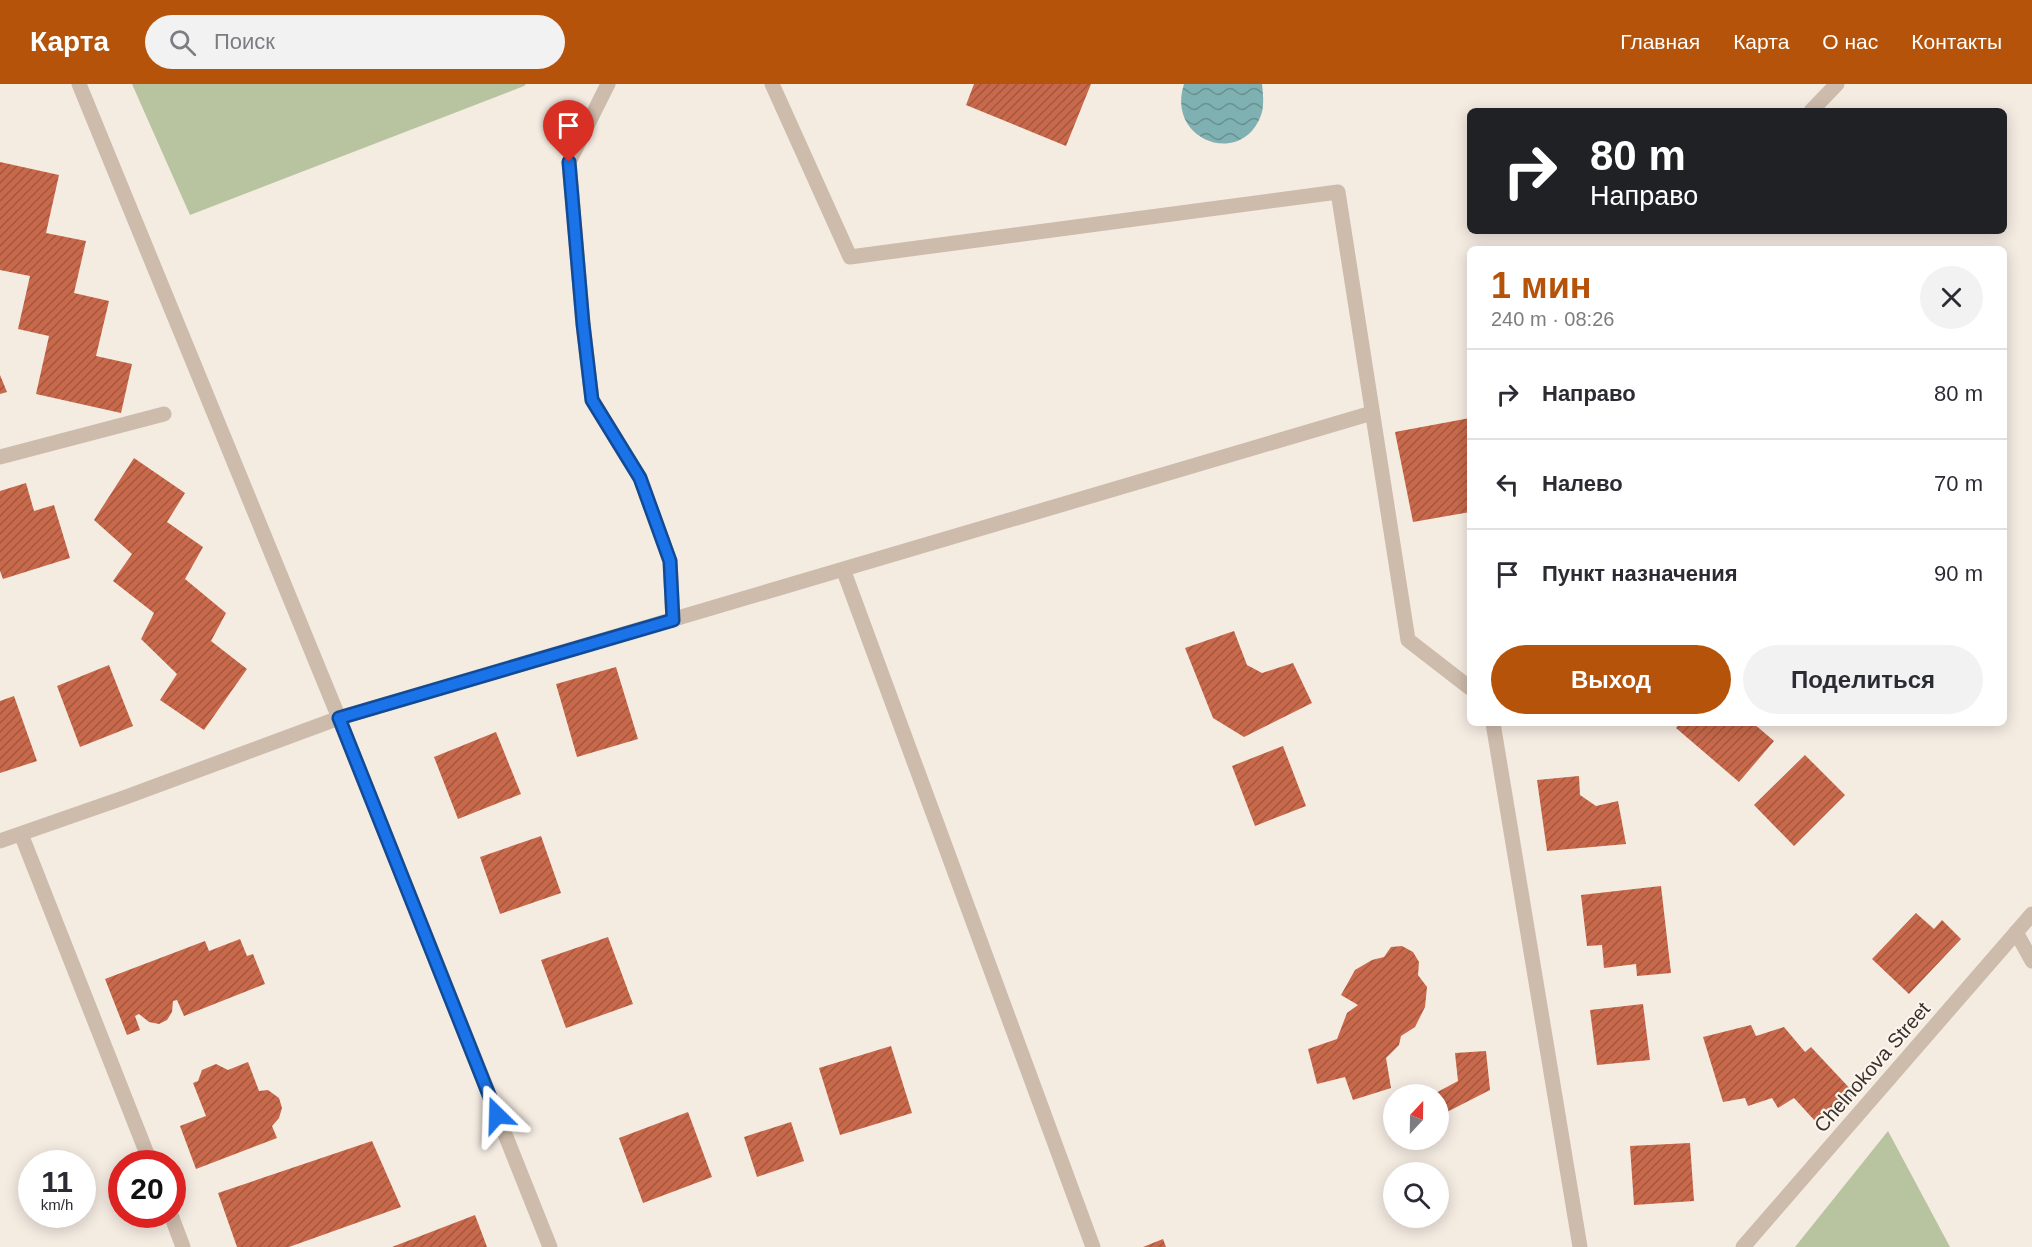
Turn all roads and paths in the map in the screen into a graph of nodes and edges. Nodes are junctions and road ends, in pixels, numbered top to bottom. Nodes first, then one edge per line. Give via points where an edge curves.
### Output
1 (79, 84) edge
2 (608, 84) edge
3 (772, 84) edge
4 (1837, 84) edge
5 (1815, 108) edge
6 (1372, 413) junction
7 (164, 414) dead end
8 (0, 457) edge
9 (843, 570) junction
10 (673, 620) junction
11 (1467, 686) edge
12 (339, 718) junction
13 (1493, 726) edge
14 (21, 834) junction
15 (0, 842) edge
16 (2032, 914) edge
17 (2016, 932) junction
18 (2032, 961) edge
19 (145, 1150) edge
20 (176, 1228) edge
21 (183, 1247) edge
22 (550, 1247) edge
23 (1093, 1247) edge
24 (1580, 1247) edge
25 (1743, 1247) edge

1 - 12 street
2 - 10 street via 569,162 585,346 592,400 640,478 670,561
3 - 6 street via 850,257 1338,192
4 - 5 street
6 - 9 street
6 - 11 street via 1408,640
7 - 8 street
9 - 10 street
9 - 23 street
10 - 12 street
12 - 14 street
12 - 22 street
13 - 24 street
14 - 15 street
14 - 19 street
16 - 17 street, Chelnokova Street
17 - 18 street
17 - 25 street, Chelnokova Street
20 - 21 street

